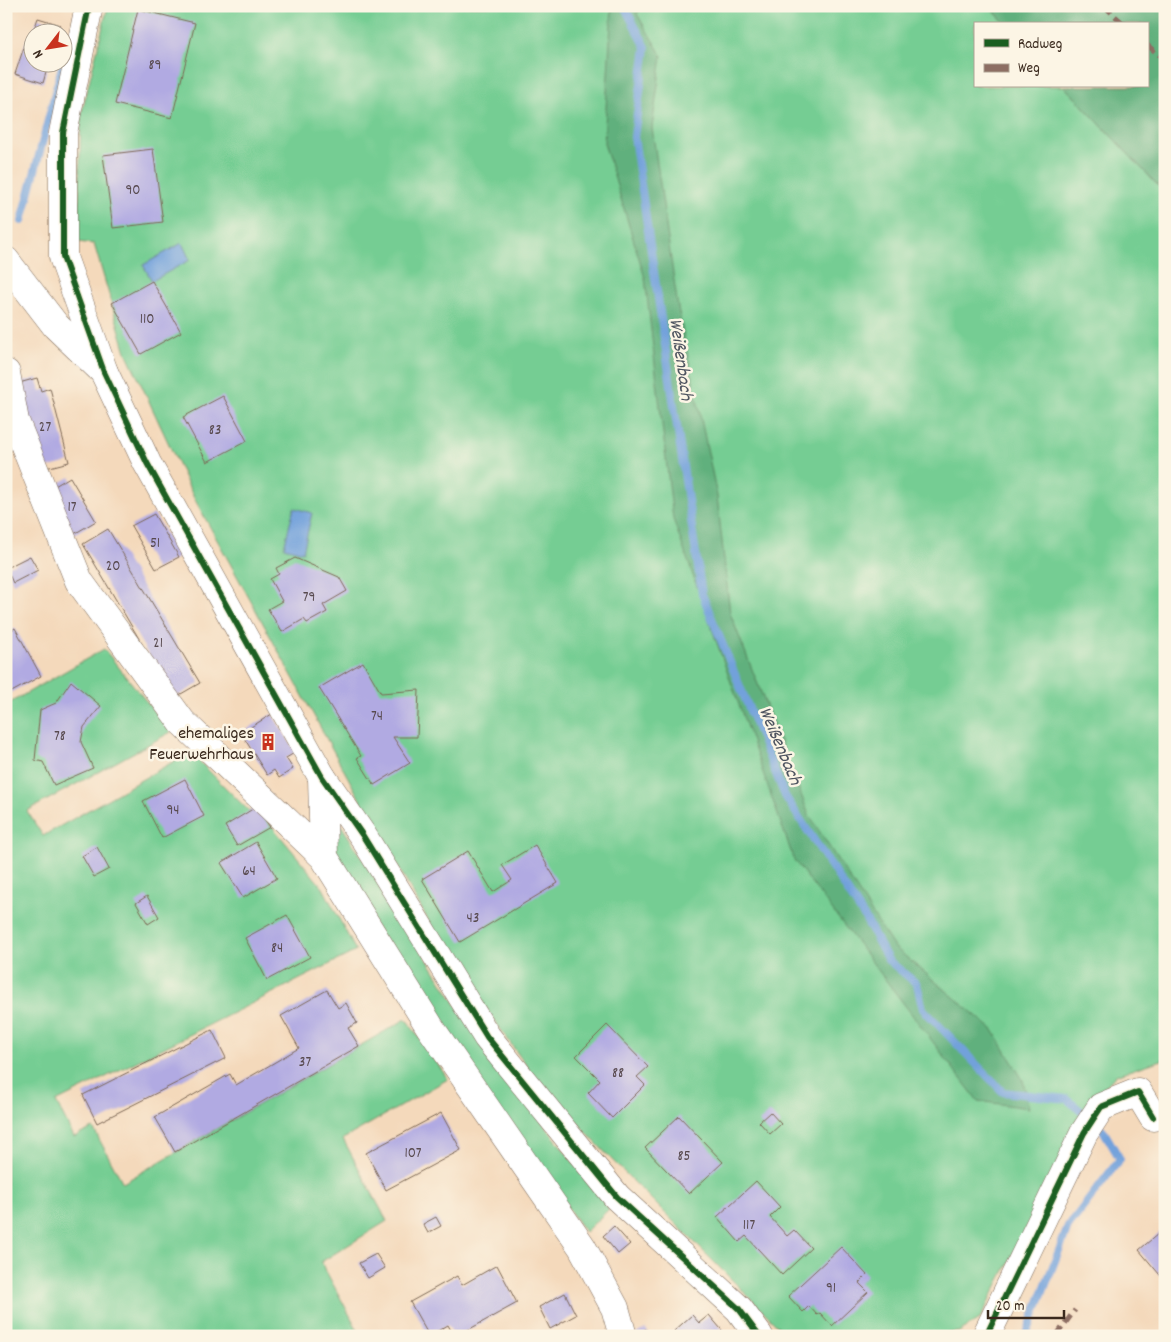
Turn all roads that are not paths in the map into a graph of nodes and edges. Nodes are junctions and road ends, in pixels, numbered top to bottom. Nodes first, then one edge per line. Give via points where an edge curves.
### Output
1 (89, 6) edge
2 (6, 261) edge
3 (104, 372) junction
4 (6, 373) edge
5 (322, 777) junction
6 (324, 857) junction
7 (1153, 1117) dead end
8 (623, 1336) edge
9 (759, 1336) edge
10 (986, 1336) edge

1 - 3 street via 63,133 63,257
2 - 3 street via 56,326
3 - 5 street via 147,463
4 - 6 street via 15,421 79,581 182,722
5 - 6 street
5 - 9 street via 363,836 487,1037 617,1197 739,1309
6 - 8 street via 430,1027 582,1247 615,1308
7 - 10 street via 1138,1092 1101,1107 1084,1133

